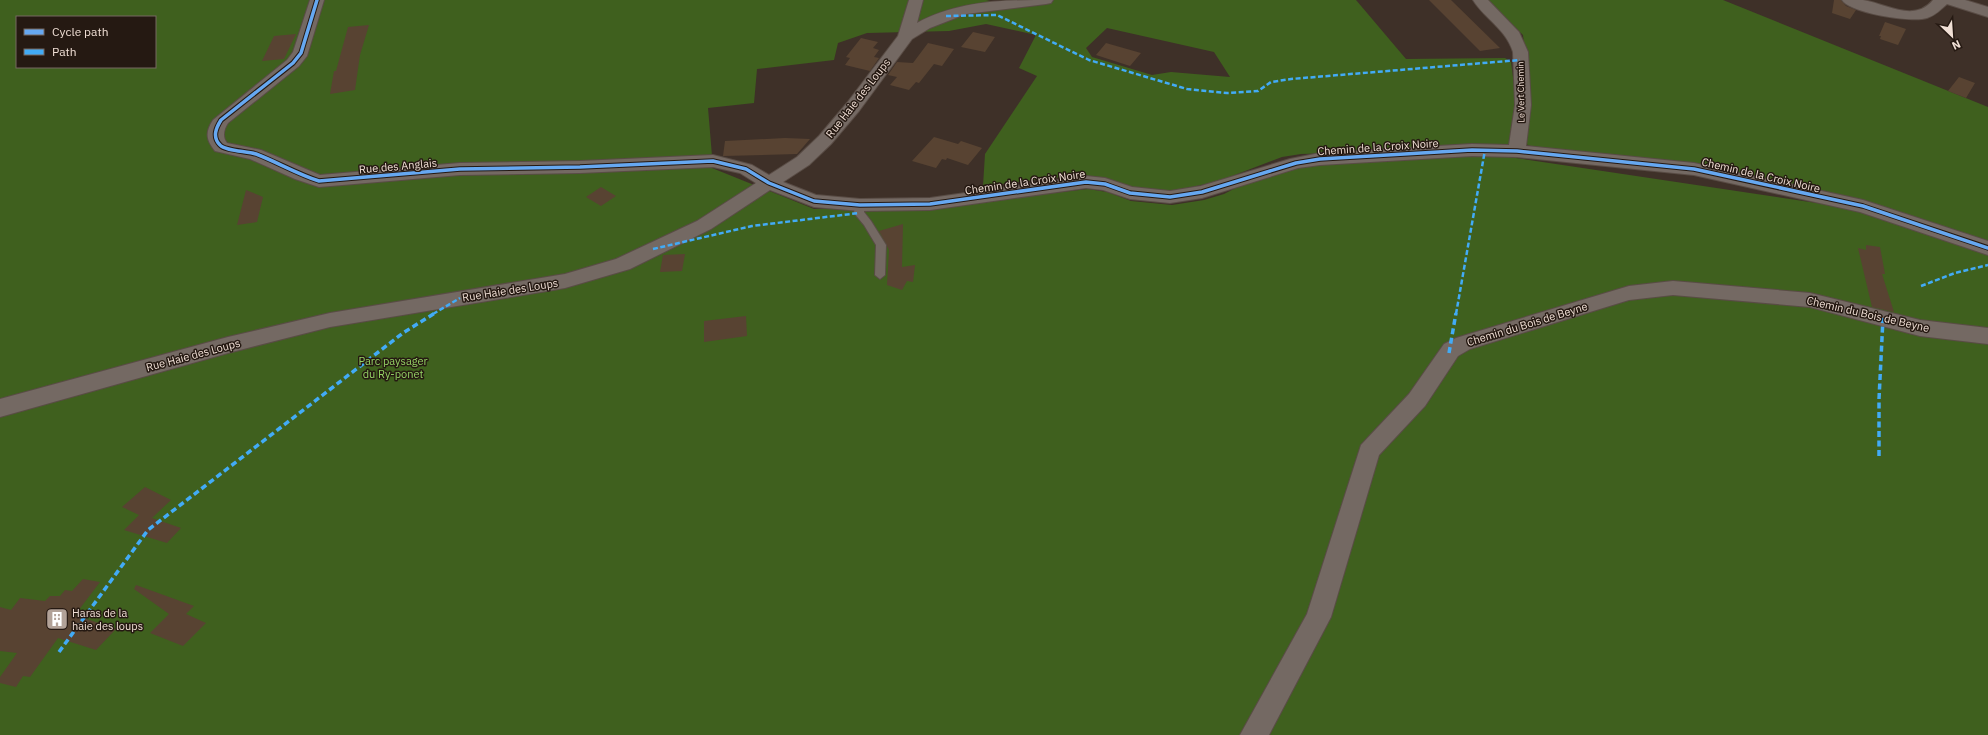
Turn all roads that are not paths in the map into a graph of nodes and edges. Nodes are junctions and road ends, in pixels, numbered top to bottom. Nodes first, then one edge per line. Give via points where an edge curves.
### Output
1 (317, 0) edge
2 (916, 0) edge
3 (1046, 0) edge
4 (1480, 0) edge
5 (1849, 0) edge
6 (1942, 0) edge
7 (1950, 0) edge
8 (1988, 12) edge
9 (906, 36) junction
10 (1517, 151) junction
11 (769, 183) junction
12 (860, 205) junction
13 (1988, 248) edge
14 (880, 275) dead end
15 (1988, 336) edge
16 (0, 408) edge
17 (1254, 735) edge

1 - 11 street, Rue des Anglais via 301,53 293,63 221,120 215,130 216,141 221,147 255,154 319,181 460,169 713,161 746,169
2 - 9 street, Rue Haie des Loups
3 - 9 street via 963,10 925,25
4 - 10 street, Le Vert Chemin via 1516,37 1521,54 1522,122
5 - 6 street via 1894,14 1915,16 1931,12
7 - 8 street
9 - 11 street, Rue Haie des Loups via 825,140 803,161
10 - 12 street, Chemin de la Croix Noire via 1472,150 1320,159 1296,163 1202,192 1170,197 1130,193 1105,184 1086,182 930,204
10 - 13 street, Chemin de la Croix Noire via 1694,169 1863,206
11 - 12 street, Chemin de la Croix Noire via 814,201
11 - 16 street, Rue Haie des Loups via 704,225 623,264 565,281 330,320 228,345
12 - 14 lane via 859,213 881,245
15 - 17 street, Chemin du Bois de Beyne via 1920,328 1810,300 1672,288 1629,293 1463,343 1451,350 1417,400 1369,451 1318,617

